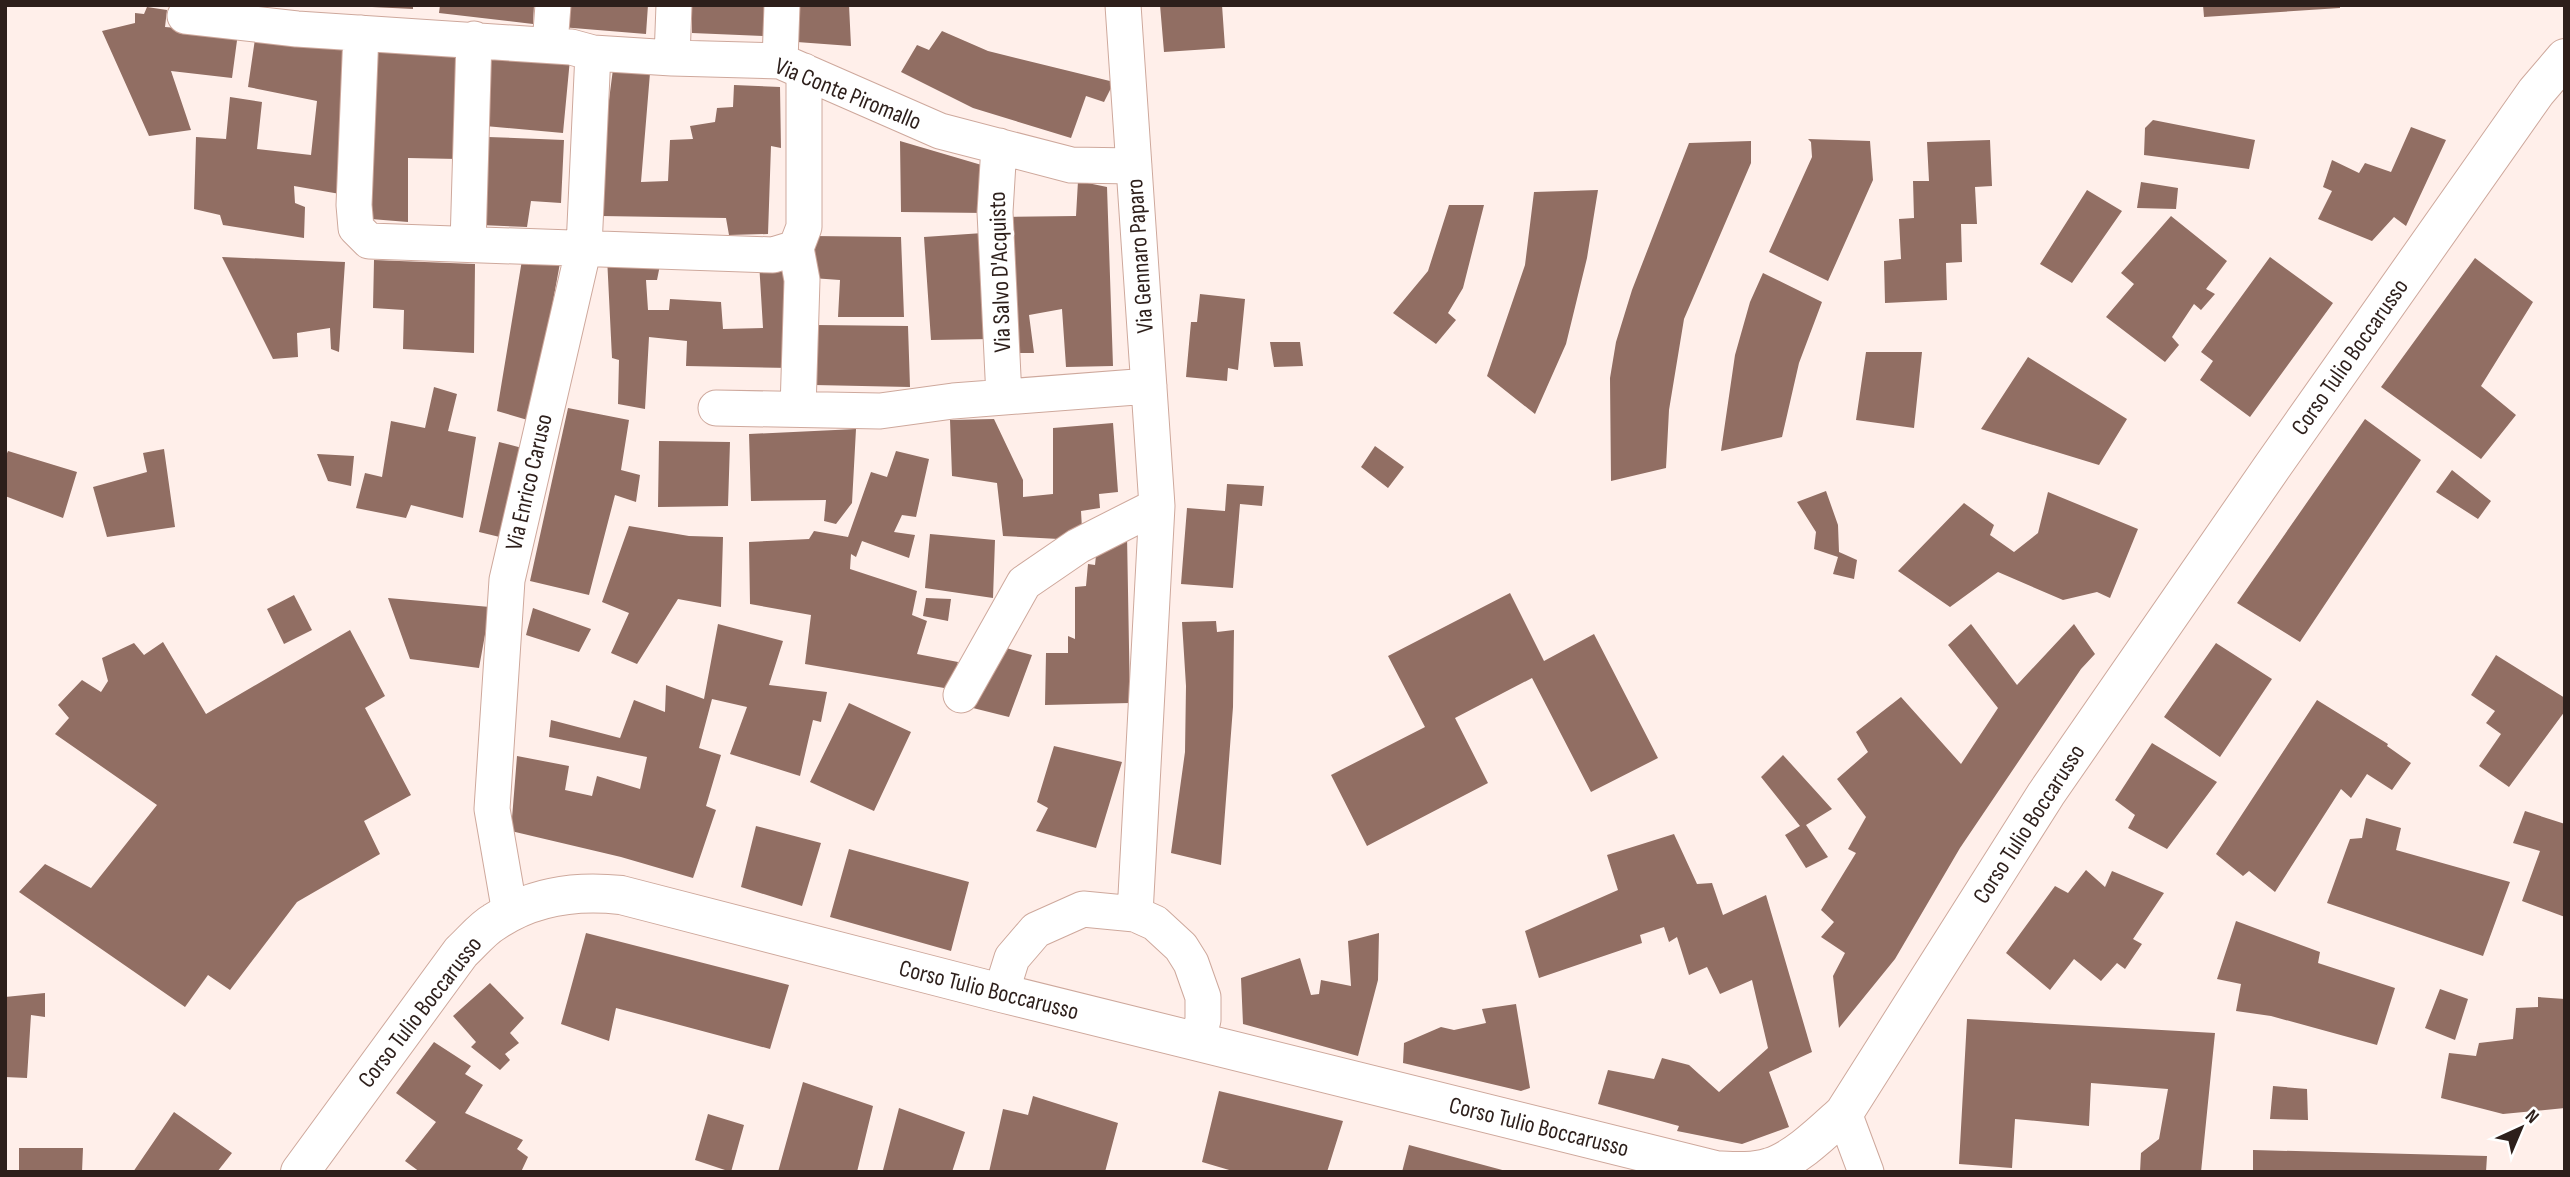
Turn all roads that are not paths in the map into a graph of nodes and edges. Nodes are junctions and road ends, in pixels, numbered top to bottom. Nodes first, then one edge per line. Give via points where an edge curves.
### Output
1 (553, 5) edge
2 (674, 5) edge
3 (782, 5) edge
4 (1122, 5) edge
5 (185, 16) dead end
6 (272, 16) edge
7 (429, 21) edge
8 (361, 33) junction
9 (474, 39) junction
10 (550, 45) junction
11 (593, 53) junction
12 (672, 58) junction
13 (2565, 58) edge
14 (792, 66) junction
15 (999, 146) junction
16 (1134, 166) junction
17 (468, 244) junction
18 (583, 247) junction
19 (796, 248) junction
20 (1149, 386) junction
21 (1004, 397) junction
22 (716, 408) dead end
23 (798, 409) junction
24 (1157, 506) junction
25 (961, 695) dead end
26 (510, 913) junction
27 (1135, 914) junction
28 (1001, 993) junction
29 (1197, 1042) junction
30 (1844, 1113) junction
31 (1771, 1169) edge
32 (300, 1172) edge
33 (1866, 1172) edge

1 - 10 street
2 - 12 street
3 - 14 street
4 - 16 street, Via Gennaro Paparo
5 - 6 street, Via Conte Piromallo
6 - 8 street, Via Conte Piromallo
7 - 8 street, Via Conte Piromallo
7 - 9 street, Via Conte Piromallo
8 - 17 street via 356,228 369,241
9 - 10 street, Via Conte Piromallo
9 - 17 street
10 - 11 street, Via Conte Piromallo
11 - 12 street, Via Conte Piromallo
11 - 18 street, Via Enrico Caruso
12 - 14 street, Via Conte Piromallo
13 - 30 street, Corso Tulio Boccarusso via 2536,92 2046,794
14 - 15 street, Via Conte Piromallo via 940,131
14 - 19 street via 804,227
15 - 16 street, Via Conte Piromallo via 1071,165
15 - 21 street, Via Salvo D'Acquisto via 995,212
16 - 20 street, Via Gennaro Paparo
17 - 18 street
18 - 19 street via 773,255
18 - 26 street, Via Enrico Caruso via 507,580 492,809
19 - 23 street via 802,280
20 - 21 street
20 - 24 street, Via Gennaro Paparo
21 - 23 street via 880,411
22 - 23 street
24 - 25 street via 1078,546 1024,583
24 - 27 street, Via Gennaro Paparo
26 - 28 street, Corso Tulio Boccarusso via 560,895 621,895
26 - 32 street, Corso Tulio Boccarusso via 492,922 461,952
27 - 28 street via 1083,909 1035,930 1012,958
27 - 29 street via 1154,923 1181,947 1191,963 1203,996
28 - 29 street, Corso Tulio Boccarusso
29 - 31 street, Corso Tulio Boccarusso via 1715,1170
30 - 31 street, Corso Tulio Boccarusso
30 - 33 street

